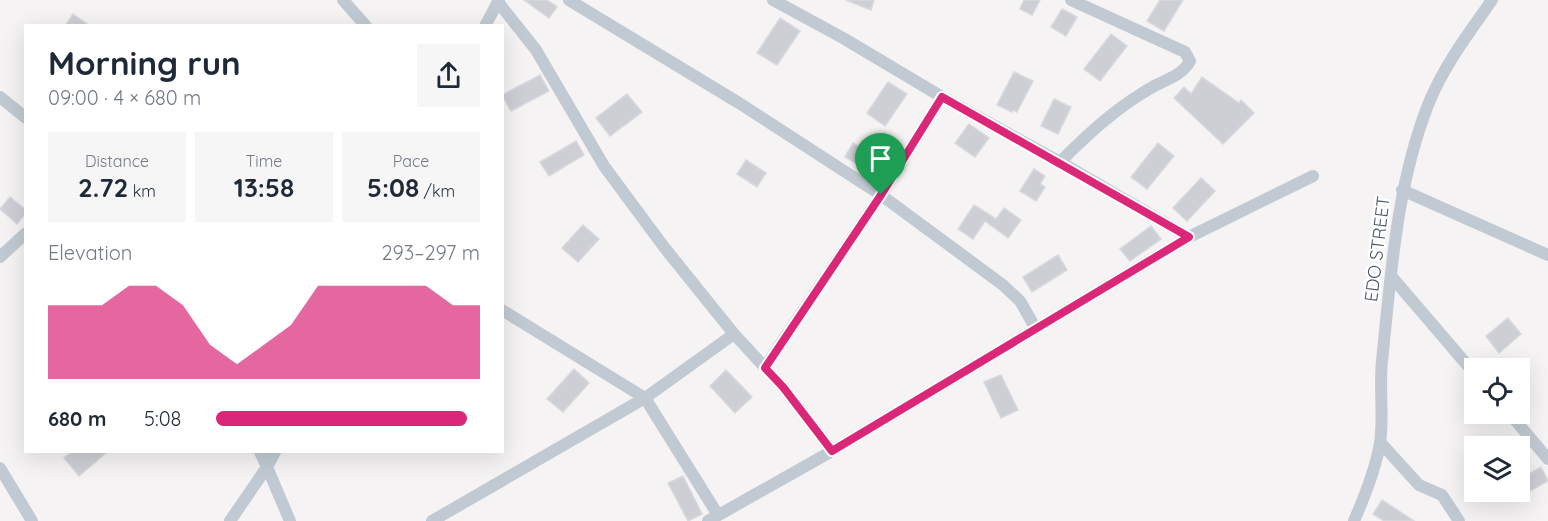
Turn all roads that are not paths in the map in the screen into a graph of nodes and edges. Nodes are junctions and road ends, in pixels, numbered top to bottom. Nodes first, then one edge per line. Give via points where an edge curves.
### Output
1 (343, 0) edge
2 (569, 0) edge
3 (773, 0) edge
4 (1071, 0) edge
5 (1492, 0) edge
6 (498, 1) edge
7 (358, 22) edge
8 (486, 24) edge
9 (0, 97) edge
10 (942, 97) junction
11 (24, 116) edge
12 (1060, 162) junction
13 (1313, 176) dead end
14 (1402, 190) junction
15 (881, 195) junction
16 (24, 235) edge
17 (1189, 237) junction
18 (1548, 255) edge
19 (0, 257) edge
20 (1391, 276) junction
21 (504, 311) edge
22 (1036, 328) junction
23 (734, 334) junction
24 (1464, 361) edge
25 (765, 368) junction
26 (645, 398) junction
27 (1518, 424) edge
28 (1380, 442) junction
29 (832, 451) junction
30 (260, 453) edge
31 (274, 453) edge
32 (1548, 459) edge
33 (267, 467) junction
34 (0, 468) edge
35 (713, 518) edge
36 (33, 521) edge
37 (230, 521) edge
38 (290, 521) edge
39 (432, 521) edge
40 (1354, 521) edge
41 (1459, 521) edge

1 - 7 street
2 - 15 street
3 - 10 street
4 - 12 street via 1185,52 1190,61 1185,70 1142,93 1097,125
5 - 14 street, EDO STREET via 1453,54 1429,104
6 - 8 street
6 - 23 street via 536,50 604,166
9 - 11 street
10 - 12 street
10 - 15 street
12 - 17 street
13 - 17 street
14 - 18 street
14 - 20 street, EDO STREET
15 - 22 street via 1003,285 1020,301
15 - 25 street
16 - 19 street
17 - 22 street
20 - 24 street
20 - 28 street, EDO STREET
21 - 26 street
22 - 29 street
23 - 25 street
23 - 26 street
25 - 29 street
26 - 35 street
26 - 39 street
27 - 32 street
28 - 40 street, EDO STREET
28 - 41 street via 1419,485 1442,495
29 - 35 street
30 - 33 street
31 - 33 street
33 - 37 street
33 - 38 street
34 - 36 street

